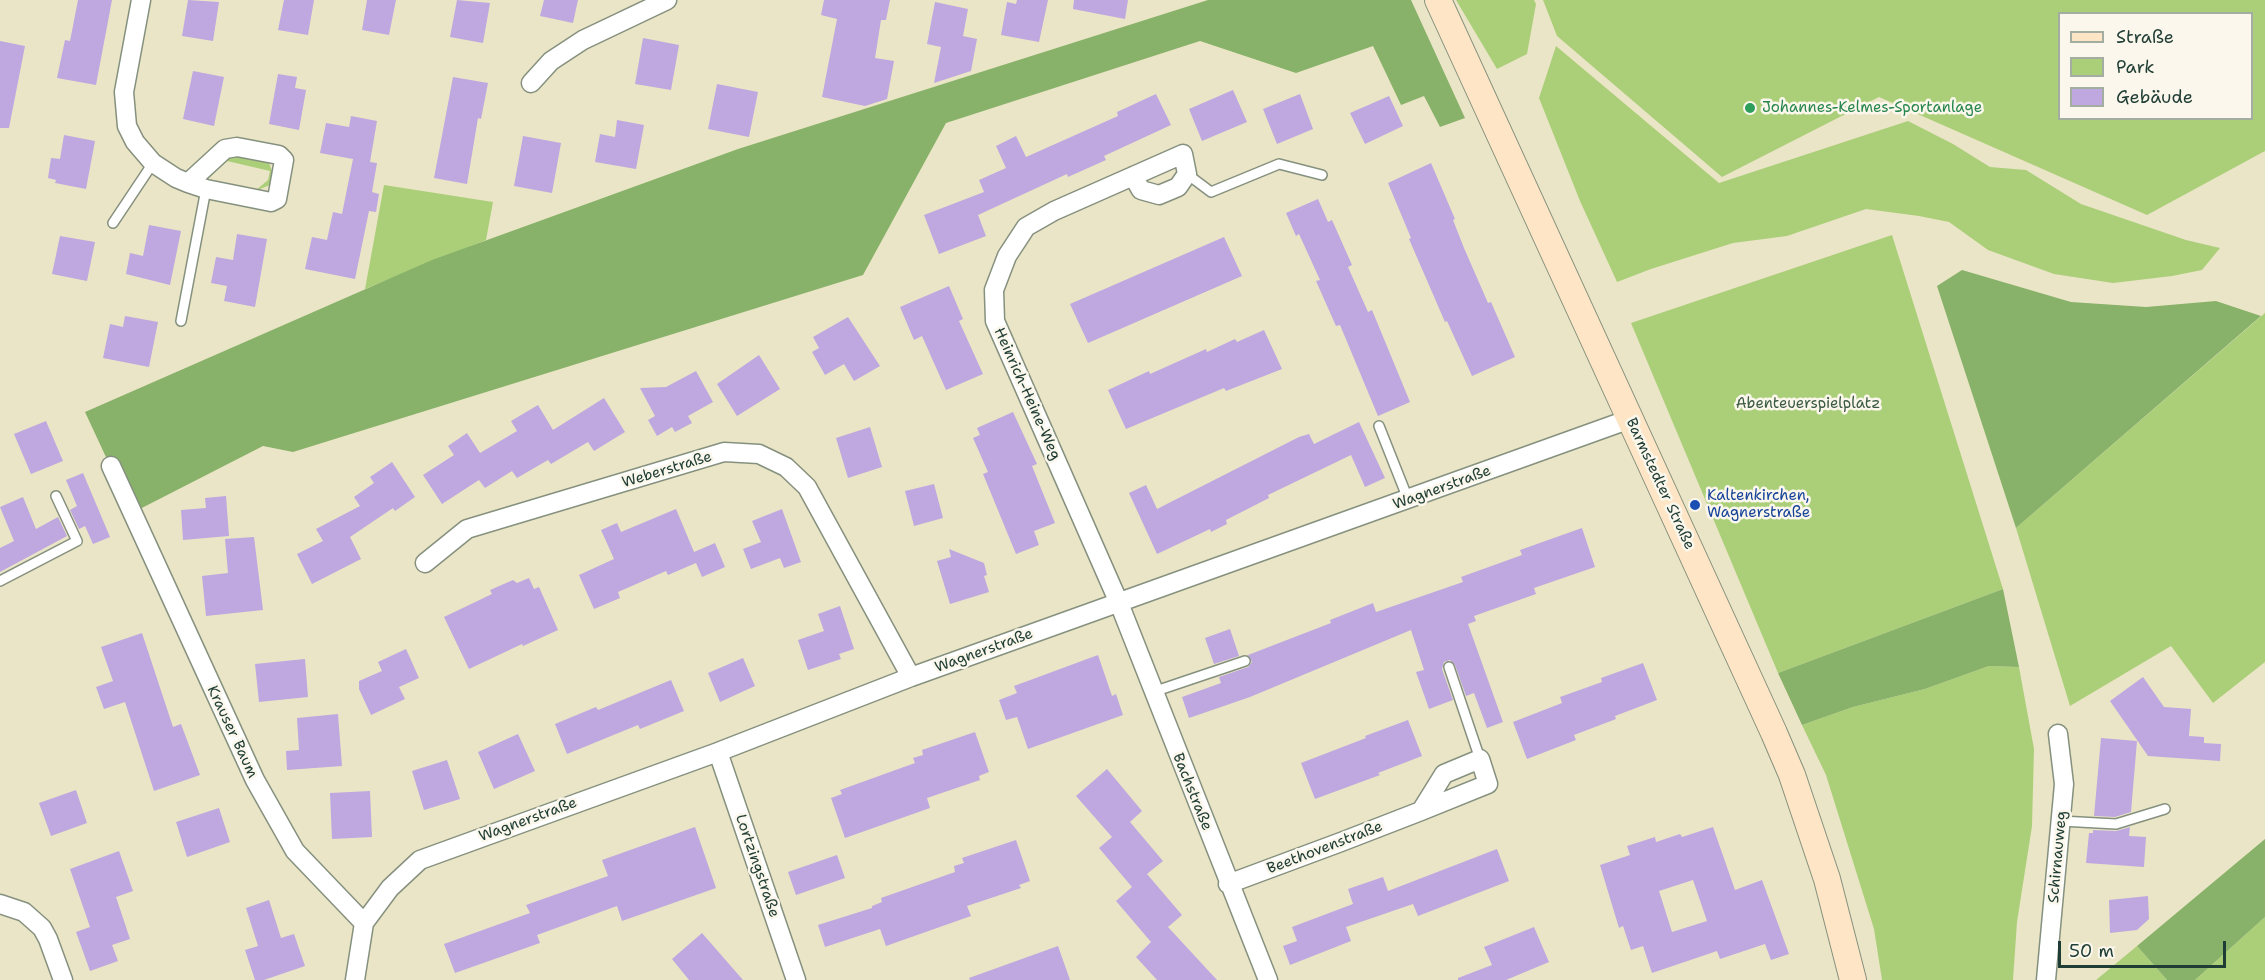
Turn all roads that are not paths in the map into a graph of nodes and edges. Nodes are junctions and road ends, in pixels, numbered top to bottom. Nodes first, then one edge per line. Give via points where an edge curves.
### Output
1 (141, 0) edge
2 (667, 0) edge
3 (1438, 0) edge
4 (531, 83) dead end
5 (153, 163) junction
6 (1188, 174) junction
7 (1322, 175) dead end
8 (1133, 176) junction
9 (188, 183) junction
10 (206, 189) junction
11 (113, 223) dead end
12 (181, 321) dead end
13 (1630, 419) junction
14 (1379, 426) dead end
15 (111, 466) dead end
16 (56, 496) dead end
17 (1408, 499) junction
18 (425, 563) dead end
19 (0, 581) edge
20 (1119, 603) junction
21 (1245, 661) dead end
22 (1449, 667) dead end
23 (911, 677) junction
24 (1153, 692) junction
25 (2058, 734) dead end
26 (718, 752) junction
27 (1480, 759) junction
28 (2165, 809) dead end
29 (1421, 811) junction
30 (2061, 821) junction
31 (1228, 884) junction
32 (0, 904) edge
33 (364, 923) junction
34 (63, 980) edge
35 (355, 980) edge
36 (796, 980) edge
37 (1268, 980) edge
38 (1853, 980) edge
39 (2046, 980) edge

1 - 5 street via 124,92 127,126
2 - 4 street via 583,40 551,61
3 - 13 main road, Barmstedter Straße
5 - 9 street
5 - 11 lane
6 - 7 lane via 1211,192 1279,164
6 - 8 street via 1178,187 1159,195 1141,190
6 - 8 street, Heinrich-Heine-Weg via 1183,154
8 - 20 street, Heinrich-Heine-Weg via 1026,227 1007,256 994,290 995,321
9 - 10 street
9 - 10 street via 225,149 237,147 279,155 284,160 277,199 271,202 234,190
10 - 12 lane
13 - 17 street, Wagnerstraße
13 - 38 main road, Barmstedter Straße via 1792,775 1827,879
14 - 17 lane
15 - 33 street, Krauser Baum via 255,780 295,851
16 - 19 lane via 77,541
17 - 20 street, Wagnerstraße
18 - 23 street, Weberstraße via 467,529 724,452 759,454 786,467 807,487
20 - 23 street, Wagnerstraße
20 - 24 street, Bachstraße
21 - 24 lane
22 - 27 lane
23 - 26 street, Wagnerstraße
24 - 31 street, Bachstraße
25 - 30 street, Schirnauweg via 2064,784
26 - 33 street, Wagnerstraße via 420,860 390,888
26 - 36 street, Lortzingstraße
27 - 29 street via 1444,774
27 - 29 street, Beethovenstraße via 1488,784
28 - 30 lane via 2116,824
29 - 31 street, Beethovenstraße
30 - 39 street, Schirnauweg
31 - 37 street, Bachstraße
32 - 34 street via 24,912 42,928
33 - 35 street

